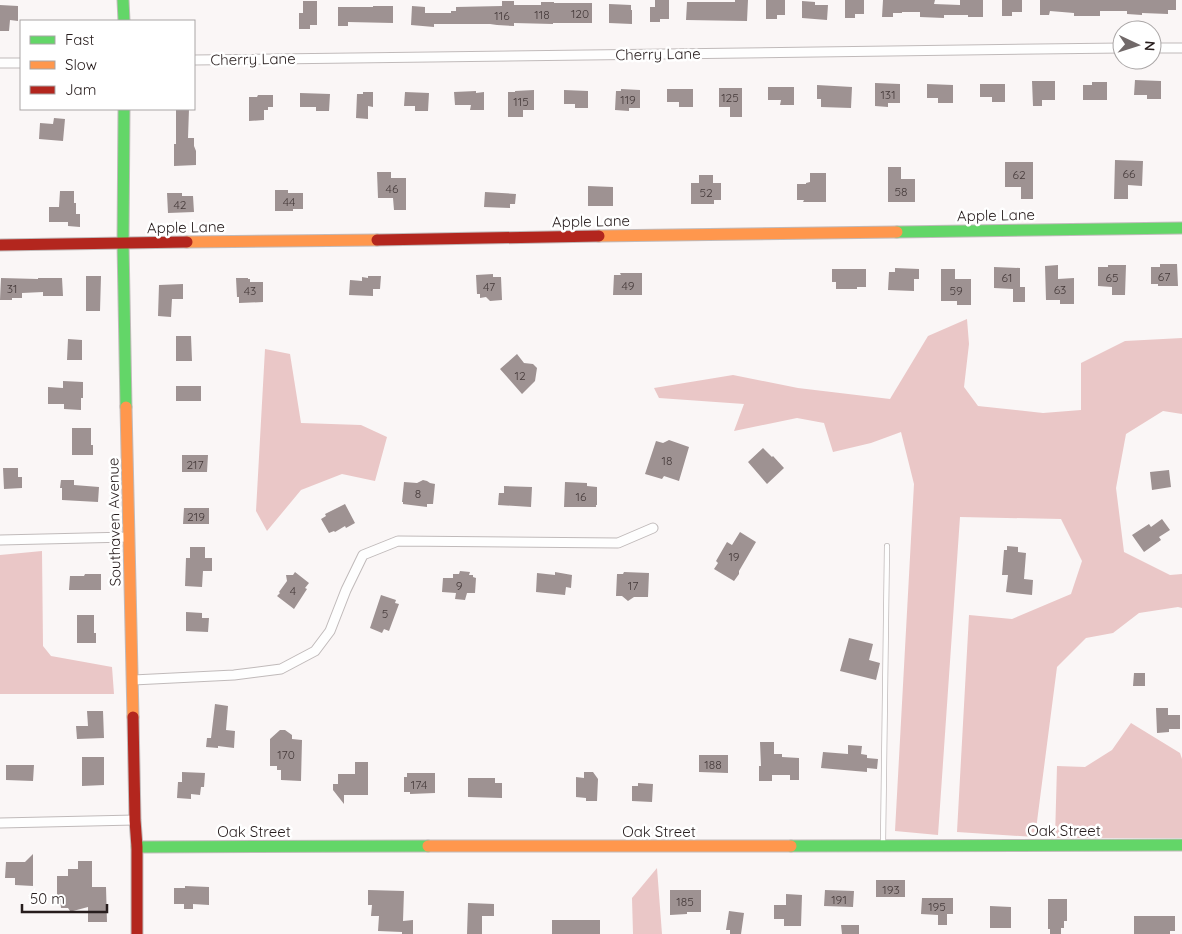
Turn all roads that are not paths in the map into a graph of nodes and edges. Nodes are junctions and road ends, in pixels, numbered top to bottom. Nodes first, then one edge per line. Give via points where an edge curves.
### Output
1 (123, 0) edge
2 (124, 20) edge
3 (1112, 48) edge
4 (1162, 48) edge
5 (1182, 48) edge
6 (195, 60) edge
7 (20, 62) edge
8 (0, 63) edge
9 (124, 110) edge
10 (1182, 228) edge
11 (123, 243) junction
12 (0, 245) edge
13 (653, 528) dead end
14 (129, 537) junction
15 (0, 540) edge
16 (887, 546) dead end
17 (133, 680) junction
18 (135, 820) junction
19 (0, 823) edge
20 (883, 845) junction
21 (1182, 845) edge
22 (137, 847) junction
23 (137, 934) edge

1 - 2 street
3 - 6 street, Cherry Lane
4 - 5 street
7 - 8 street
9 - 11 street, Southaven Avenue
10 - 11 street, Apple Lane
11 - 12 street, Apple Lane
11 - 14 street, Southaven Avenue
13 - 17 street via 618,543 398,541 363,555 330,631 315,651 282,669 234,676
14 - 15 street
14 - 17 street, Southaven Avenue
16 - 20 lane
17 - 18 street, Southaven Avenue
18 - 19 street
18 - 22 street, Southaven Avenue
20 - 21 street, Oak Street
20 - 22 street, Oak Street
22 - 23 street, Southaven Avenue

